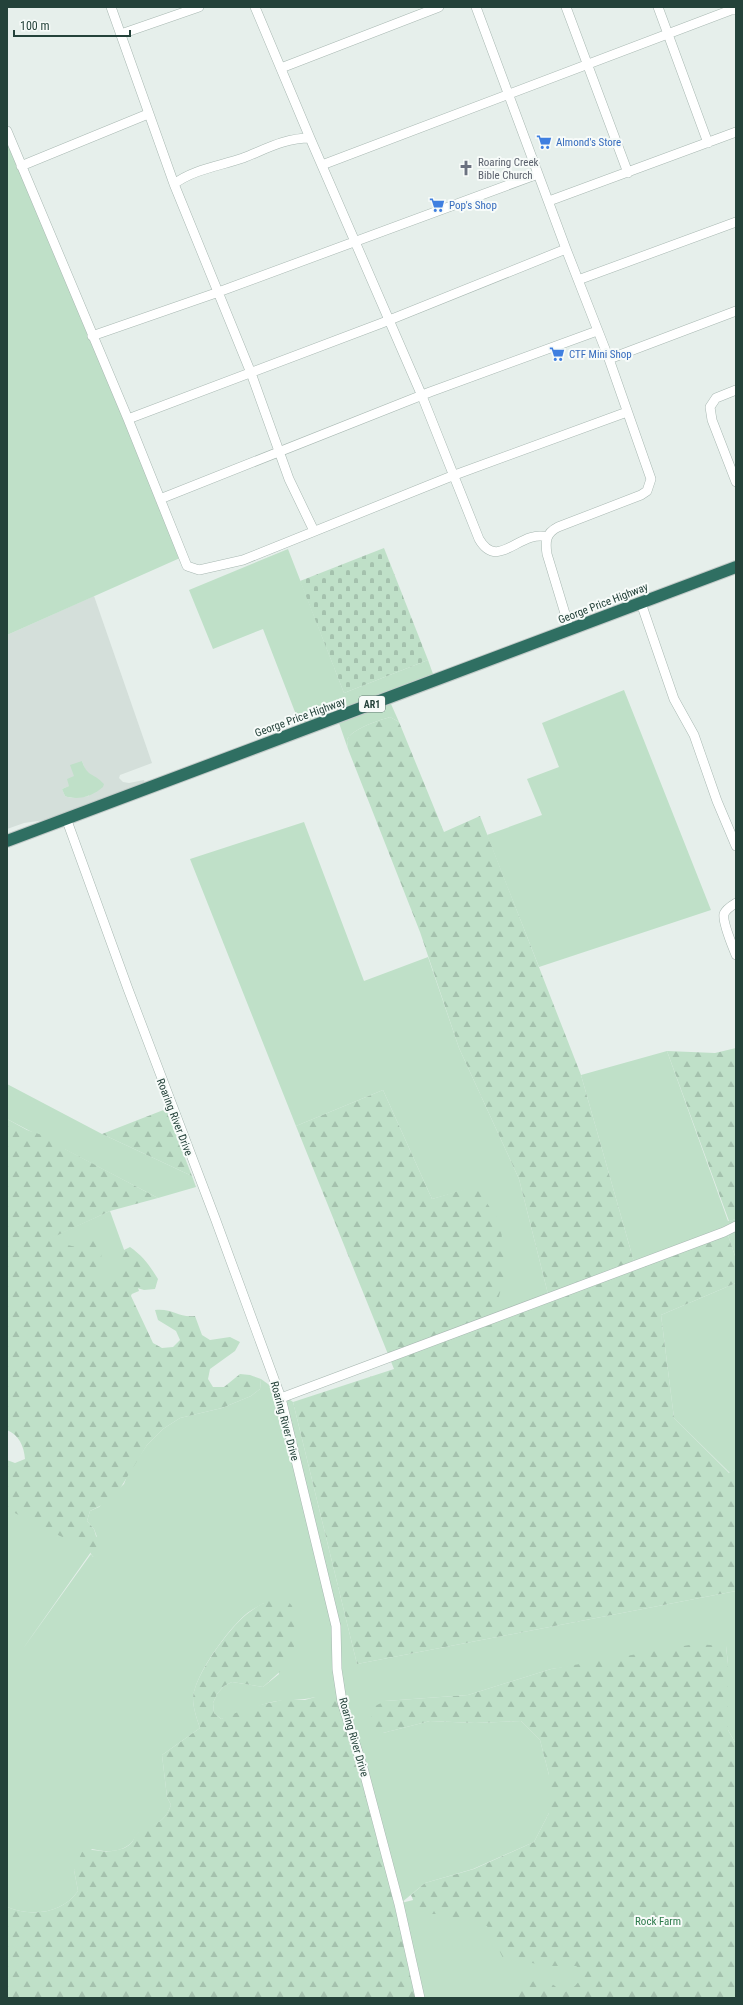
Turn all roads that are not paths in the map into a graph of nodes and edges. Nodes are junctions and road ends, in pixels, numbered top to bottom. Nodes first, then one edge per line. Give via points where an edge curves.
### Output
1 (111, 7) edge
2 (199, 7) edge
3 (255, 7) edge
4 (439, 7) edge
5 (476, 7) edge
6 (566, 7) edge
7 (658, 7) edge
8 (736, 10) edge
9 (121, 34) junction
10 (669, 35) junction
11 (587, 64) junction
12 (281, 68) junction
13 (509, 94) junction
14 (148, 114) junction
15 (7, 131) edge
16 (736, 132) edge
17 (310, 138) junction
18 (708, 143) junction
19 (322, 165) junction
20 (21, 166) junction
21 (628, 173) junction
22 (538, 174) junction
23 (174, 184) junction
24 (549, 201) junction
25 (736, 222) edge
26 (355, 241) junction
27 (566, 249) junction
28 (578, 280) junction
29 (219, 291) junction
30 (736, 311) edge
31 (388, 320) junction
32 (597, 331) junction
33 (92, 336) junction
34 (609, 359) junction
35 (251, 373) junction
36 (736, 390) edge
37 (422, 396) junction
38 (627, 412) junction
39 (128, 419) junction
40 (280, 453) junction
41 (452, 476) junction
42 (736, 482) edge
43 (160, 499) junction
44 (314, 531) junction
45 (547, 537) junction
46 (736, 567) edge
47 (640, 603) junction
48 (570, 630) junction
49 (66, 818) junction
50 (7, 841) edge
51 (736, 846) edge
52 (736, 903) edge
53 (736, 955) edge
54 (736, 1226) edge
55 (280, 1398) junction
56 (420, 1998) edge

1 - 9 street
2 - 9 street
3 - 12 street
4 - 12 street
5 - 13 street
6 - 11 street
7 - 10 street
8 - 10 street
9 - 14 street
10 - 11 street
10 - 18 street
11 - 13 street
11 - 21 street
12 - 17 street
13 - 19 street
13 - 22 street
14 - 20 street
14 - 23 street
15 - 20 street
16 - 18 street
17 - 19 street
17 - 23 street via 279,142 242,158 182,178
18 - 21 street
19 - 26 street
20 - 33 street
21 - 24 street
22 - 24 street
22 - 26 street
23 - 29 street
24 - 27 street
25 - 28 street
26 - 29 street
26 - 31 street
27 - 28 street
27 - 31 street
28 - 32 street
29 - 33 street
29 - 35 street
30 - 34 street
31 - 35 street
31 - 37 street
32 - 34 street
32 - 37 street
33 - 39 street
34 - 38 street
35 - 39 street
35 - 40 street
36 - 42 street via 716,398 710,407 712,420
37 - 40 street
37 - 41 street
38 - 41 street
38 - 45 street via 649,471 650,485 647,491 558,526
39 - 43 street
40 - 43 street
40 - 44 street via 289,479
41 - 44 street
41 - 45 street via 485,549 495,552 530,537
43 - 44 street via 187,566 199,570 243,560
45 - 48 street via 547,554
46 - 47 highway, George Price Highway / AR1
47 - 48 highway, George Price Highway / AR1
47 - 51 street via 674,700 694,735
48 - 49 highway, George Price Highway / AR1
49 - 50 highway, George Price Highway / AR1
49 - 55 street, Roaring River Drive
52 - 53 street via 724,914
54 - 55 street
55 - 56 street, Roaring River Drive via 336,1626 337,1670 342,1702 363,1768 399,1904

